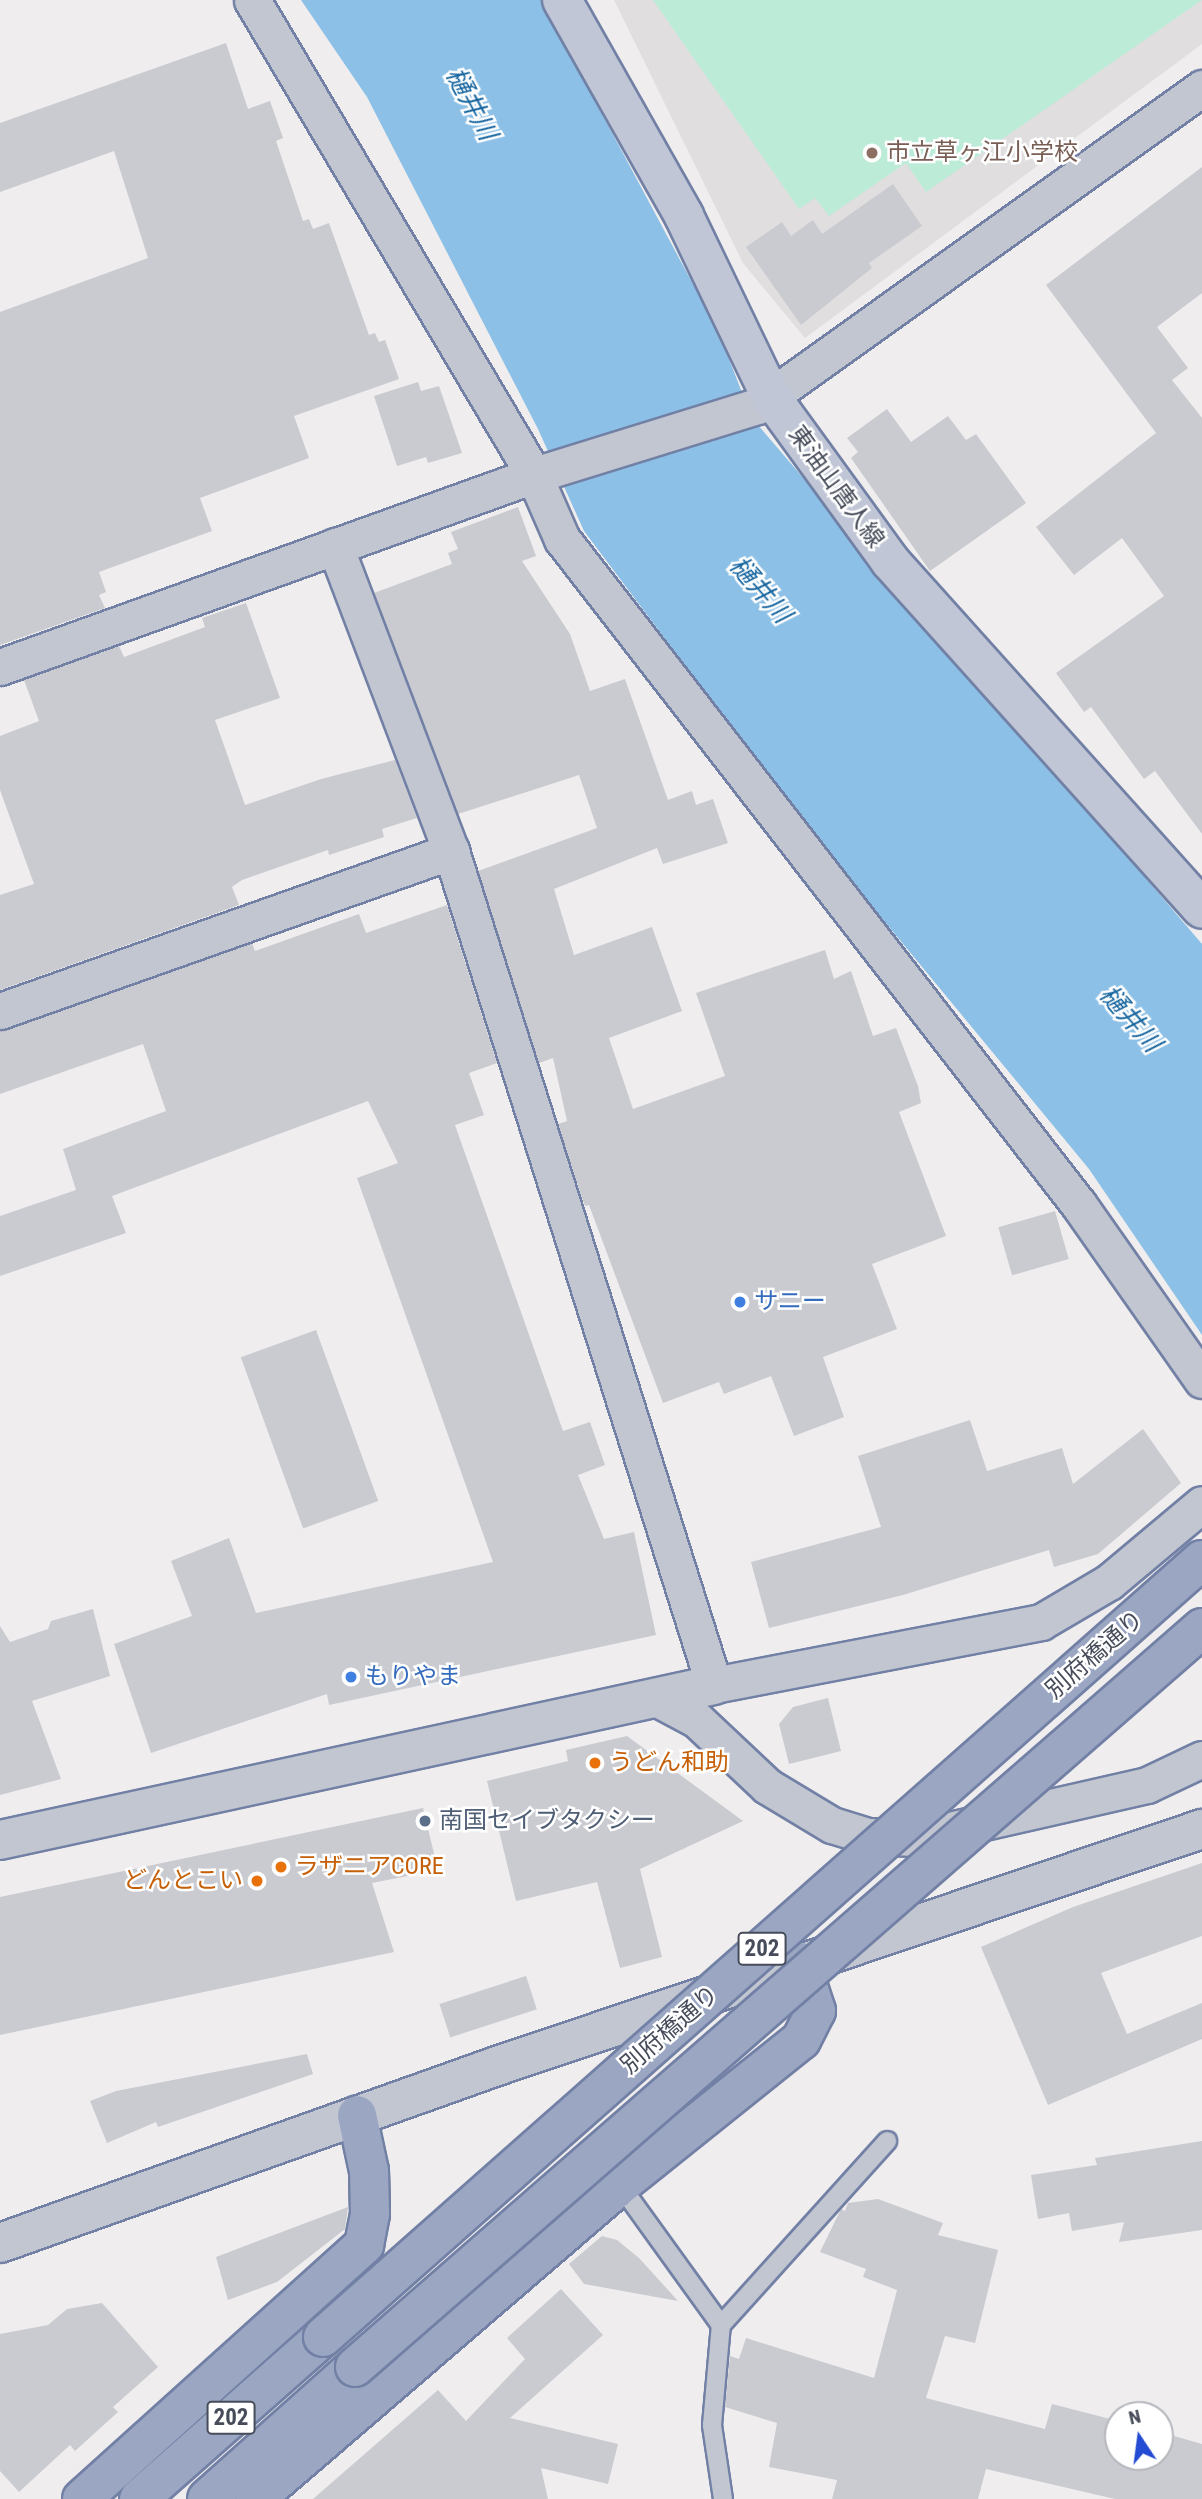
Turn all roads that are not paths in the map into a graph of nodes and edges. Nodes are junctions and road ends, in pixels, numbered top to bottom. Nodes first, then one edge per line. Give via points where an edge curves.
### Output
1 (251, 0) edge
2 (562, 0) edge
3 (1202, 88) edge
4 (764, 402) junction
5 (541, 473) junction
6 (335, 546) junction
7 (0, 667) edge
8 (451, 851) junction
9 (1202, 909) edge
10 (0, 1011) edge
11 (1202, 1380) edge
12 (1202, 1504) edge
13 (1202, 1560) edge
14 (1202, 1628) edge
15 (714, 1685) junction
16 (654, 1697) junction
17 (1202, 1759) edge
18 (1202, 1829) edge
19 (0, 1840) edge
20 (800, 1962) junction
21 (357, 2115) junction
22 (887, 2141) dead end
23 (620, 2185) junction
24 (0, 2243) edge
25 (721, 2325) junction
26 (82, 2499) edge
27 (139, 2499) edge
28 (207, 2499) edge
29 (255, 2499) edge
30 (723, 2499) edge

1 - 5 street
2 - 4 main road, 東油山唐人線 via 684,216
3 - 4 street
4 - 5 street
4 - 9 main road, 東油山唐人線 via 890,561
5 - 6 street
5 - 11 street via 562,539 1079,1205
6 - 7 street
6 - 8 street
8 - 10 street
8 - 15 street
12 - 15 street via 1109,1582 1041,1622
13 - 27 highway, 別府橋通り / 202, bridge
14 - 28 highway, 別府橋通り / 202, bridge
15 - 16 street
16 - 17 street via 697,1720 767,1786 832,1825 869,1836 914,1838 1147,1785
16 - 19 street
18 - 20 street
20 - 21 street
20 - 23 highway via 816,2011 801,2040
21 - 24 street
21 - 26 highway via 369,2171 370,2214 363,2245
22 - 25 lane
23 - 25 lane
23 - 29 highway
25 - 30 lane via 712,2425

